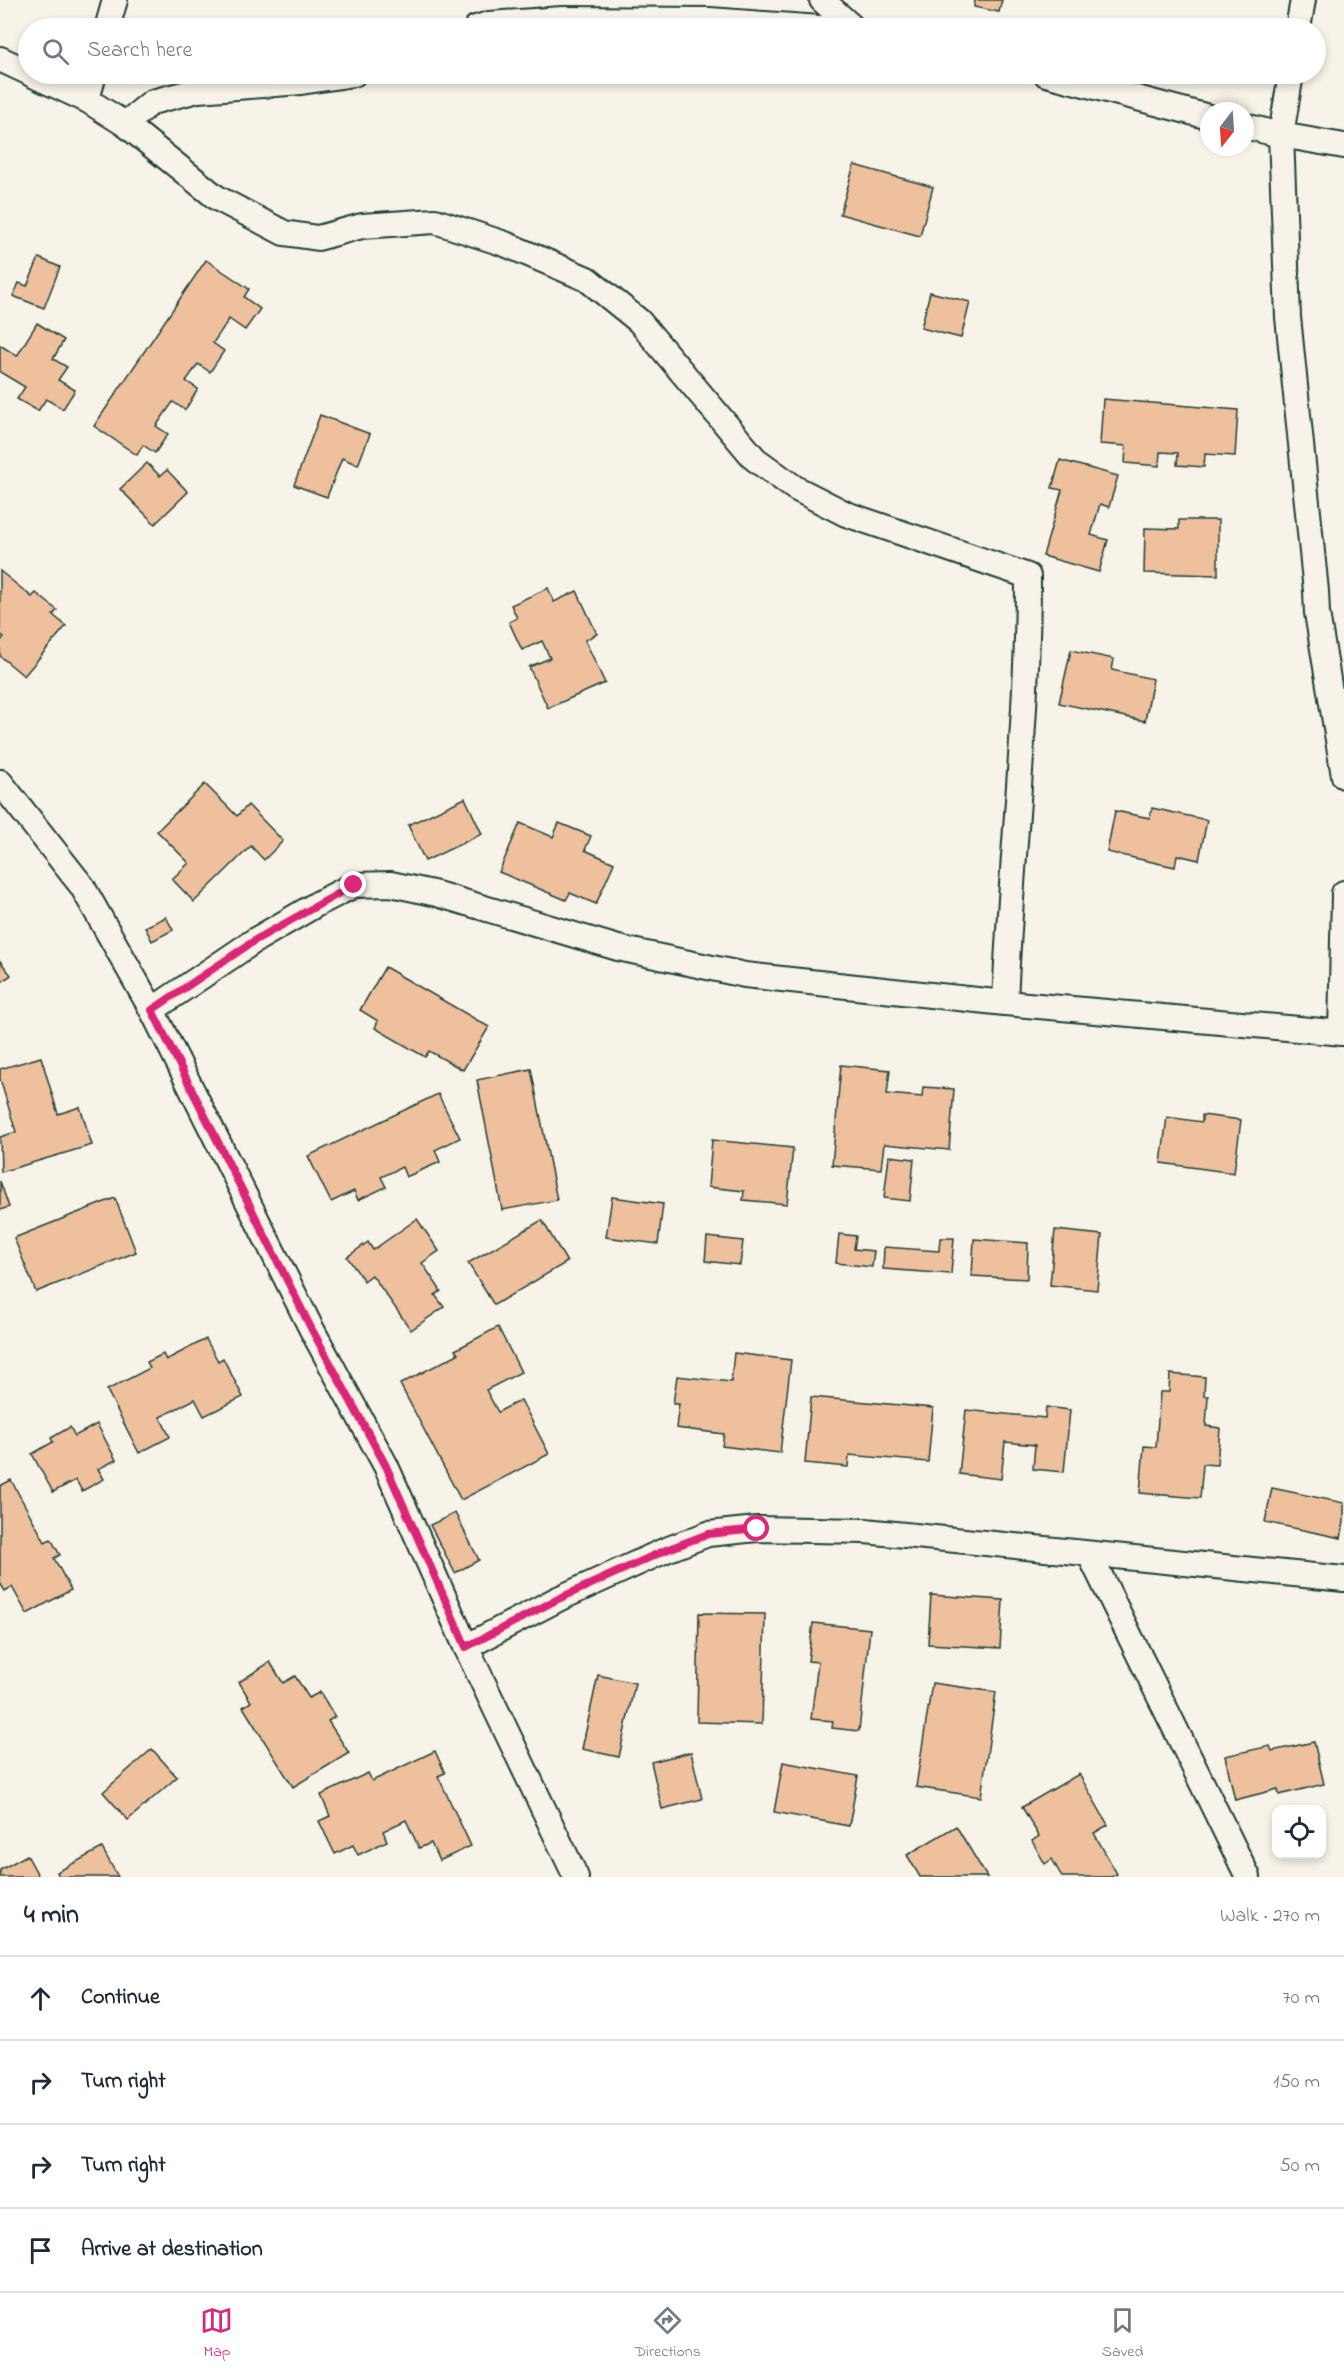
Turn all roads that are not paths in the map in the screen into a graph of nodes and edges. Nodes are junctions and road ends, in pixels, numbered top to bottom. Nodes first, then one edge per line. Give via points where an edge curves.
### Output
1 (115, 0) edge
2 (822, 0) edge
3 (1303, 0) edge
4 (110, 18) edge
5 (842, 18) edge
6 (1300, 18) edge
7 (0, 59) edge
8 (18, 67) edge
9 (53, 84) edge
10 (91, 84) edge
11 (275, 84) edge
12 (1084, 84) edge
13 (1289, 84) edge
14 (87, 100) junction
15 (1200, 115) edge
16 (125, 124) junction
17 (1254, 128) edge
18 (1281, 135) junction
19 (1344, 146) edge
20 (1344, 776) edge
21 (0, 782) edge
22 (1344, 893) edge
23 (1005, 1004) junction
24 (152, 1010) junction
25 (1343, 1033) edge
26 (1090, 1555) junction
27 (1344, 1580) edge
28 (466, 1647) junction
29 (576, 1877) edge
30 (1248, 1877) edge

1 - 4 street
2 - 5 street
3 - 6 street
7 - 8 street
9 - 14 street
10 - 14 street
11 - 16 street via 198,90 152,102
12 - 15 street
13 - 18 street
14 - 16 street
16 - 23 street via 217,198 284,233 318,238 362,226 435,221 505,244 587,279 639,321 755,459 795,488 846,514 1028,576 1021,779 1009,902
17 - 18 street
18 - 19 street
18 - 20 street via 1288,316 1317,613
21 - 24 street via 82,886
22 - 25 street
23 - 24 street via 745,975 618,948 391,884 354,885 317,904
23 - 25 street
24 - 28 street via 311,1328 386,1466
26 - 27 street
26 - 28 street via 865,1531 757,1529 708,1534 608,1576
26 - 30 street
28 - 29 street

